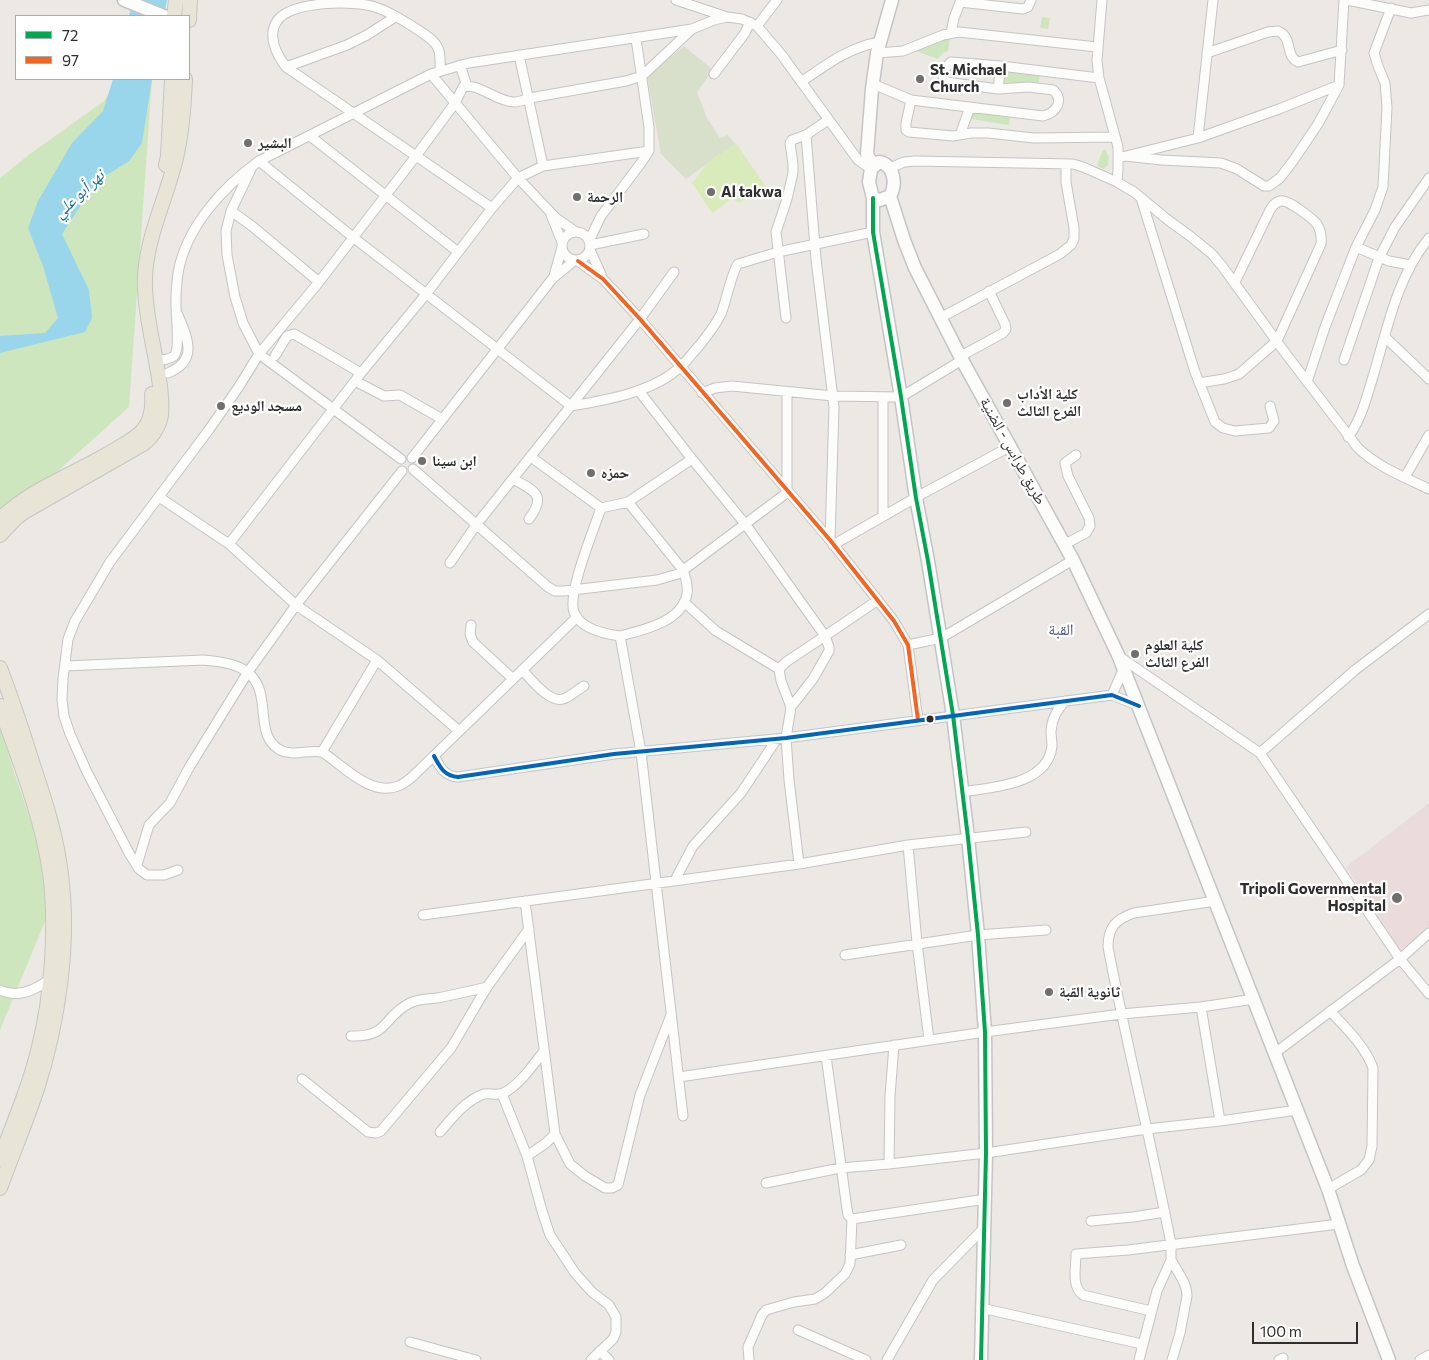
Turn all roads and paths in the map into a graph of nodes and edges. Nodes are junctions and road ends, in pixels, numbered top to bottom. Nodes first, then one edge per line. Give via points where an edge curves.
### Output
1 (124, 0) edge
2 (176, 0) edge
3 (190, 0) edge
4 (676, 0) edge
5 (777, 0) edge
6 (892, 0) edge
7 (1031, 0) edge
8 (1102, 0) edge
9 (1213, 0) edge
10 (1346, 0) edge
11 (961, 1) edge
12 (1391, 8) junction
13 (1429, 10) edge
14 (162, 15) edge
15 (174, 15) edge
16 (189, 15) edge
17 (727, 16) junction
18 (395, 17) junction
19 (753, 24) junction
20 (692, 30) junction
21 (952, 33) junction
22 (636, 39) junction
23 (1097, 47) junction
24 (879, 48) junction
25 (1342, 50) junction
26 (1207, 53) junction
27 (520, 55) junction
28 (460, 65) junction
29 (1001, 66) junction
30 (286, 67) junction
31 (440, 71) junction
32 (1048, 72) junction
33 (431, 74) junction
34 (714, 74) dead end
35 (642, 76) junction
36 (1099, 78) junction
37 (172, 80) edge
38 (180, 80) edge
39 (186, 80) edge
40 (801, 82) junction
41 (873, 84) junction
42 (1339, 85) junction
43 (466, 86) junction
44 (998, 89) junction
45 (1046, 89) junction
46 (530, 98) junction
47 (911, 100) junction
48 (455, 103) junction
49 (970, 107) junction
50 (355, 113) junction
51 (828, 120) junction
52 (182, 122) junction
53 (806, 135) junction
54 (960, 135) junction
55 (310, 136) junction
56 (1115, 137) junction
57 (1198, 138) junction
58 (649, 151) junction
59 (416, 156) junction
60 (1122, 157) junction
61 (256, 163) junction
62 (1066, 164) junction
63 (543, 166) junction
64 (872, 168) junction
65 (890, 168) junction
66 (518, 178) junction
67 (1429, 178) edge
68 (1117, 182) junction
69 (386, 196) junction
70 (890, 196) junction
71 (873, 198) junction
72 (1141, 198) junction
73 (492, 208) junction
74 (231, 211) junction
75 (550, 212) junction
76 (601, 216) junction
77 (578, 232) junction
78 (873, 232) junction
79 (644, 234) dead end
80 (354, 238) junction
81 (1429, 238) edge
82 (562, 244) junction
83 (815, 244) junction
84 (590, 246) junction
85 (1356, 247) junction
86 (458, 252) junction
87 (778, 252) junction
88 (1379, 258) junction
89 (576, 261) junction
90 (1410, 265) junction
91 (674, 272) dead end
92 (553, 278) junction
93 (603, 279) junction
94 (319, 282) junction
95 (1235, 282) junction
96 (989, 291) junction
97 (426, 293) junction
98 (176, 307) junction
99 (786, 318) dead end
100 (940, 318) junction
101 (640, 319) junction
102 (1385, 337) junction
103 (1277, 341) junction
104 (498, 348) junction
105 (259, 354) junction
106 (275, 356) dead end
107 (961, 358) junction
108 (156, 360) junction
109 (1344, 360) dead end
110 (680, 367) junction
111 (361, 373) junction
112 (168, 374) dead end
113 (1429, 379) edge
114 (355, 381) junction
115 (1307, 382) junction
116 (1199, 383) junction
117 (639, 391) junction
118 (787, 392) junction
119 (702, 393) junction
120 (833, 396) junction
121 (883, 397) junction
122 (902, 397) junction
123 (571, 406) junction
124 (1270, 406) dead end
125 (334, 409) junction
126 (442, 419) junction
127 (1429, 435) edge
128 (1348, 437) junction
129 (1011, 446) junction
130 (1076, 455) dead end
131 (531, 457) junction
132 (412, 458) junction
133 (401, 459) junction
134 (692, 460) junction
135 (414, 469) junction
136 (402, 471) junction
137 (1405, 478) junction
138 (513, 479) junction
139 (1429, 489) edge
140 (788, 491) junction
141 (159, 497) junction
142 (916, 498) junction
143 (628, 502) junction
144 (601, 508) junction
145 (883, 516) junction
146 (529, 518) dead end
147 (0, 519) edge
148 (476, 524) junction
149 (746, 524) junction
150 (0, 535) edge
151 (831, 543) junction
152 (229, 544) junction
153 (1065, 544) junction
154 (1073, 560) junction
155 (450, 562) dead end
156 (683, 570) junction
157 (574, 589) junction
158 (878, 600) junction
159 (684, 602) junction
160 (296, 606) junction
161 (1429, 614) edge
162 (577, 617) junction
163 (471, 625) dead end
164 (620, 636) junction
165 (825, 636) junction
166 (941, 638) junction
167 (908, 645) junction
168 (377, 660) junction
169 (1122, 663) junction
170 (65, 666) junction
171 (0, 668) edge
172 (779, 669) junction
173 (522, 670) junction
174 (248, 672) junction
175 (513, 679) junction
176 (584, 686) dead end
177 (1112, 694) junction
178 (1065, 700) junction
179 (0, 706) edge
180 (1139, 706) junction
181 (791, 707) junction
182 (953, 715) junction
183 (918, 720) junction
184 (460, 731) junction
185 (782, 739) junction
186 (322, 752) junction
187 (641, 752) junction
188 (1260, 753) junction
189 (434, 756) junction
190 (29, 771) junction
191 (963, 792) junction
192 (1026, 832) dead end
193 (968, 838) junction
194 (908, 845) junction
195 (799, 864) junction
196 (137, 865) junction
197 (178, 870) dead end
198 (674, 880) junction
199 (656, 883) junction
200 (525, 901) junction
201 (1216, 901) junction
202 (423, 915) dead end
203 (529, 929) junction
204 (1046, 930) dead end
205 (1429, 933) edge
206 (978, 935) junction
207 (917, 943) junction
208 (845, 955) dead end
209 (1400, 959) junction
210 (49, 980) junction
211 (487, 987) junction
212 (0, 990) edge
213 (1429, 994) edge
214 (53, 998) junction
215 (1254, 999) junction
216 (1201, 1007) junction
217 (1330, 1011) junction
218 (672, 1012) junction
219 (1121, 1014) junction
220 (985, 1032) junction
221 (351, 1036) dead end
222 (929, 1040) junction
223 (894, 1045) junction
224 (544, 1051) junction
225 (1275, 1053) junction
226 (826, 1056) junction
227 (679, 1077) junction
228 (302, 1079) dead end
229 (502, 1094) junction
230 (1297, 1110) junction
231 (683, 1116) dead end
232 (1220, 1121) junction
233 (1147, 1129) junction
234 (440, 1132) dead end
235 (555, 1134) junction
236 (986, 1153) junction
237 (527, 1156) junction
238 (0, 1159) edge
239 (889, 1164) junction
240 (840, 1168) junction
241 (766, 1183) dead end
242 (0, 1188) edge
243 (1328, 1189) junction
244 (986, 1199) junction
245 (1165, 1212) junction
246 (852, 1219) junction
247 (1091, 1221) dead end
248 (1340, 1224) junction
249 (985, 1227) junction
250 (901, 1244) dead end
251 (1171, 1244) junction
252 (850, 1255) junction
253 (1171, 1260) junction
254 (981, 1308) junction
255 (1150, 1311) junction
256 (798, 1330) dead end
257 (410, 1342) dead end
258 (1142, 1344) junction
259 (600, 1351) junction
260 (1429, 1355) edge
261 (476, 1360) edge
262 (591, 1360) edge
263 (609, 1360) edge
264 (749, 1360) edge
265 (866, 1360) edge
266 (887, 1360) edge
267 (981, 1360) edge
268 (1138, 1360) edge
269 (1172, 1360) edge
270 (1389, 1360) edge
271 (1420, 1360) edge

1 - 14 main road
2 - 15 main road
3 - 16 main road
4 - 17 street
5 - 19 street
6 - 24 main road
7 - 11 street via 1028,7 1022,9
8 - 23 street
9 - 26 street
10 - 12 street
10 - 25 street
11 - 21 street
12 - 13 street via 1411,13
12 - 85 street via 1374,53 1385,83 1387,107 1383,187
17 - 19 street
17 - 20 street
18 - 30 street via 347,46
18 - 30 street via 376,7 354,3 291,12 277,21 273,36 277,54
18 - 31 street via 434,42 439,53
19 - 34 street
19 - 40 street
20 - 22 street
20 - 35 street
21 - 23 street
21 - 24 street via 903,51
22 - 27 street
22 - 35 street
23 - 36 street
24 - 40 street via 860,46 846,52
24 - 41 main road
25 - 26 street via 1298,62 1292,57 1286,37 1278,31
25 - 42 street
26 - 57 street
27 - 28 street
27 - 46 street
28 - 31 street
28 - 43 street
29 - 32 street
29 - 44 street
29 - 44 street via 951,62 943,72 946,82
30 - 50 street
31 - 33 street
32 - 36 street
32 - 45 street
33 - 48 street
33 - 50 street
35 - 46 street
35 - 58 street
36 - 56 street
37 - 147 main road via 168,156 139,257 137,287 138,313 152,376 150,418 143,430 109,453 33,494
38 - 52 main road
39 - 52 main road
40 - 51 street
41 - 47 street
41 - 64 main road via 867,154
42 - 57 street
42 - 60 street via 1306,142 1280,178 1269,186 1221,163
43 - 46 street via 509,102
43 - 48 street via 460,90
44 - 45 street via 1029,86
45 - 49 street via 1056,92 1059,101 1054,111 1047,115
46 - 63 street
47 - 49 street
47 - 54 street via 906,130
48 - 59 street
48 - 66 street
49 - 54 street
50 - 55 street
50 - 59 street
51 - 53 street
51 - 64 street via 858,160
52 - 108 main road via 176,159 145,266 147,314
53 - 83 street
53 - 87 street via 790,143 793,173 776,232
54 - 56 street
55 - 61 street
55 - 69 street
56 - 60 street
57 - 60 street
58 - 63 street
58 - 76 street
59 - 69 street
59 - 73 street
60 - 68 street
61 - 74 street
61 - 80 street
61 - 98 street via 214,203 188,242 178,274
62 - 65 street via 915,161
62 - 68 street via 1078,164
62 - 96 street via 1075,234 1071,244 1060,254
63 - 66 street
64 - 65 main road via 883,163
64 - 71 main road via 869,182
65 - 70 main road via 893,186
66 - 73 street
66 - 75 street
67 - 88 street via 1395,227
68 - 72 street
69 - 80 street
69 - 86 street
70 - 71 main road via 880,200
70 - 100 main road, طريق طرابس - الضنية via 915,268
71 - 78 main road
72 - 95 street via 1212,254
72 - 116 street
73 - 86 street
74 - 94 street
74 - 105 street via 226,241 235,297 243,323
75 - 77 street
75 - 82 street
76 - 77 street
76 - 84 street
77 - 82 street via 570,233
77 - 84 street via 585,235
78 - 83 street
78 - 122 main road
79 - 84 street
80 - 94 street
80 - 97 street
81 - 90 street
82 - 89 street via 566,256
82 - 92 street
83 - 87 street
83 - 120 street
84 - 89 street via 586,257
84 - 93 street
85 - 88 street
85 - 115 street
86 - 97 street
87 - 99 street
87 - 110 street via 736,265 720,315
88 - 90 street
88 - 109 street
89 - 92 street
89 - 93 street
90 - 102 street
91 - 101 street
92 - 104 street
93 - 101 street
94 - 105 street
95 - 103 street
95 - 103 street via 1275,203 1286,202 1313,220 1321,233 1321,244
96 - 100 street
96 - 107 street via 1006,329
97 - 104 street
97 - 111 street
98 - 108 street via 176,353 170,358
98 - 112 street via 188,355 182,366
100 - 107 main road, طريق طرابس - الضنية
101 - 110 street
101 - 123 street
102 - 113 street
102 - 128 street via 1361,413
103 - 115 street
103 - 116 street via 1239,374
104 - 123 street
104 - 126 street
105 - 125 street
105 - 141 street
106 - 111 street via 287,336 294,334
107 - 122 street
107 - 129 main road, طريق طرابس - الضنية
108 - 150 main road via 161,418 150,438 24,512
110 - 117 street
110 - 119 street
111 - 114 street
114 - 125 street
114 - 126 street via 384,396 400,395
115 - 128 street
116 - 124 street via 1215,422 1223,428 1235,431 1269,428 1274,421
117 - 123 street
117 - 134 street
118 - 119 street via 732,386
118 - 120 street
118 - 140 street
119 - 140 street
120 - 121 street
120 - 151 street
121 - 122 street
121 - 145 street
122 - 142 main road
123 - 131 street
125 - 133 street
125 - 152 street
126 - 132 street
127 - 137 street
128 - 137 street via 1369,458
129 - 142 street
129 - 153 main road, طريق طرابس - الضنية
130 - 153 street via 1066,463 1068,476 1090,526 1086,533
131 - 138 street
131 - 144 street
132 - 133 street via 406,456
132 - 135 street
133 - 136 street
134 - 143 street
134 - 149 street
135 - 136 street
135 - 148 street
136 - 160 street
137 - 139 street
138 - 146 street via 537,496 539,502
138 - 148 street
140 - 149 street
140 - 151 street
141 - 152 street
141 - 170 street via 110,562 75,620 68,639
142 - 145 street
142 - 166 main road
143 - 144 street
143 - 156 street
144 - 157 street
145 - 151 street
148 - 155 street
148 - 157 street via 548,587 555,591
149 - 156 street
149 - 165 street
151 - 158 street
152 - 160 street
153 - 154 main road, طريق طرابس - الضنية
154 - 166 street
154 - 169 main road, طريق طرابس - الضنية
156 - 157 street via 670,578
156 - 159 street via 687,582
157 - 162 street via 573,611
158 - 165 street
158 - 167 street
159 - 164 street via 669,619
159 - 172 street via 716,631
160 - 168 street
160 - 174 street
161 - 188 street via 1355,670
162 - 164 street via 591,628
162 - 173 street
163 - 175 street via 473,642
164 - 187 street
165 - 172 street
165 - 181 street via 829,646 827,656
166 - 167 street
166 - 182 main road
167 - 183 street
168 - 184 street
168 - 186 street
169 - 177 street
169 - 180 main road, طريق طرابس - الضنية
169 - 188 street
170 - 174 street via 203,660 228,664
170 - 196 street via 62,700 70,734
171 - 190 main road
172 - 181 street
173 - 175 street
173 - 176 street via 550,698 564,699
174 - 186 street via 260,692 264,727 274,745 293,754 313,750
174 - 196 street via 170,803 149,825
175 - 184 street
177 - 178 street
177 - 180 street
178 - 182 street
178 - 191 street via 1052,720 1052,747 1048,758 1036,772 1020,781
179 - 190 main road
180 - 201 main road, طريق طرابس - الضنية
181 - 185 street
182 - 183 street
182 - 191 main road
183 - 185 street
184 - 189 street
185 - 187 street
185 - 195 street
185 - 198 street via 741,793 693,846
186 - 189 street via 369,786 380,789 397,787
187 - 189 street via 458,776 450,776 443,771
187 - 199 street
188 - 209 street
190 - 210 main road via 50,873 53,908
190 - 214 main road via 47,807 64,900 64,933
191 - 193 main road
192 - 193 street
193 - 194 street
193 - 206 main road
194 - 195 street
194 - 207 street
195 - 198 street
196 - 197 street via 146,875 164,875
198 - 199 street
199 - 200 street
199 - 218 street
200 - 202 street
200 - 203 street
201 - 215 main road, طريق طرابس - الضنية
201 - 219 street via 1134,913 1114,924 1108,937 1108,948
203 - 211 street
203 - 224 street
204 - 206 street
205 - 209 street
206 - 207 street
206 - 220 main road
207 - 208 street
207 - 222 street
209 - 213 street
209 - 217 street
210 - 212 street via 36,989 18,994
210 - 214 main road
211 - 221 street via 409,1003 374,1033
211 - 228 street via 451,1048 381,1131 368,1132
214 - 238 main road via 29,1081
214 - 242 main road via 47,1054
215 - 216 street
215 - 225 main road, طريق طرابس - الضنية
216 - 219 street
216 - 232 street
217 - 225 street
217 - 243 street via 1359,1044 1373,1068 1369,1160 1361,1170
218 - 227 street
218 - 235 street via 640,1095 618,1185 605,1188 570,1164
219 - 220 street
219 - 233 street
220 - 222 street
220 - 236 main road
222 - 223 street
223 - 226 street
223 - 239 street
224 - 229 street via 511,1089
224 - 235 street
225 - 230 main road, طريق طرابس - الضنية
226 - 227 street
226 - 240 street
227 - 231 street
229 - 234 street via 486,1094 468,1104
229 - 237 street
230 - 232 street
230 - 243 main road, طريق طرابس - الضنية
232 - 233 street
233 - 236 street
233 - 245 street
235 - 237 street
236 - 239 street
236 - 244 main road
237 - 259 street via 550,1235 575,1273 592,1292 610,1305 616,1316 613,1339
239 - 240 street
240 - 241 street
240 - 246 street via 848,1215
243 - 248 main road, طريق طرابس - الضنية
244 - 246 street
244 - 249 main road
245 - 247 street
245 - 251 street
246 - 252 street
248 - 251 street
248 - 270 main road, طريق طرابس - الضنية
249 - 254 main road
249 - 266 street via 933,1280
250 - 252 street
251 - 253 street
251 - 255 street via 1076,1254 1075,1281 1083,1295
252 - 264 street via 845,1274 825,1294 766,1310 748,1347
253 - 255 street
253 - 269 street via 1187,1290
254 - 258 street
254 - 267 main road
255 - 258 street
256 - 265 street
257 - 261 street
258 - 268 street
259 - 262 street
259 - 263 street
260 - 271 street

